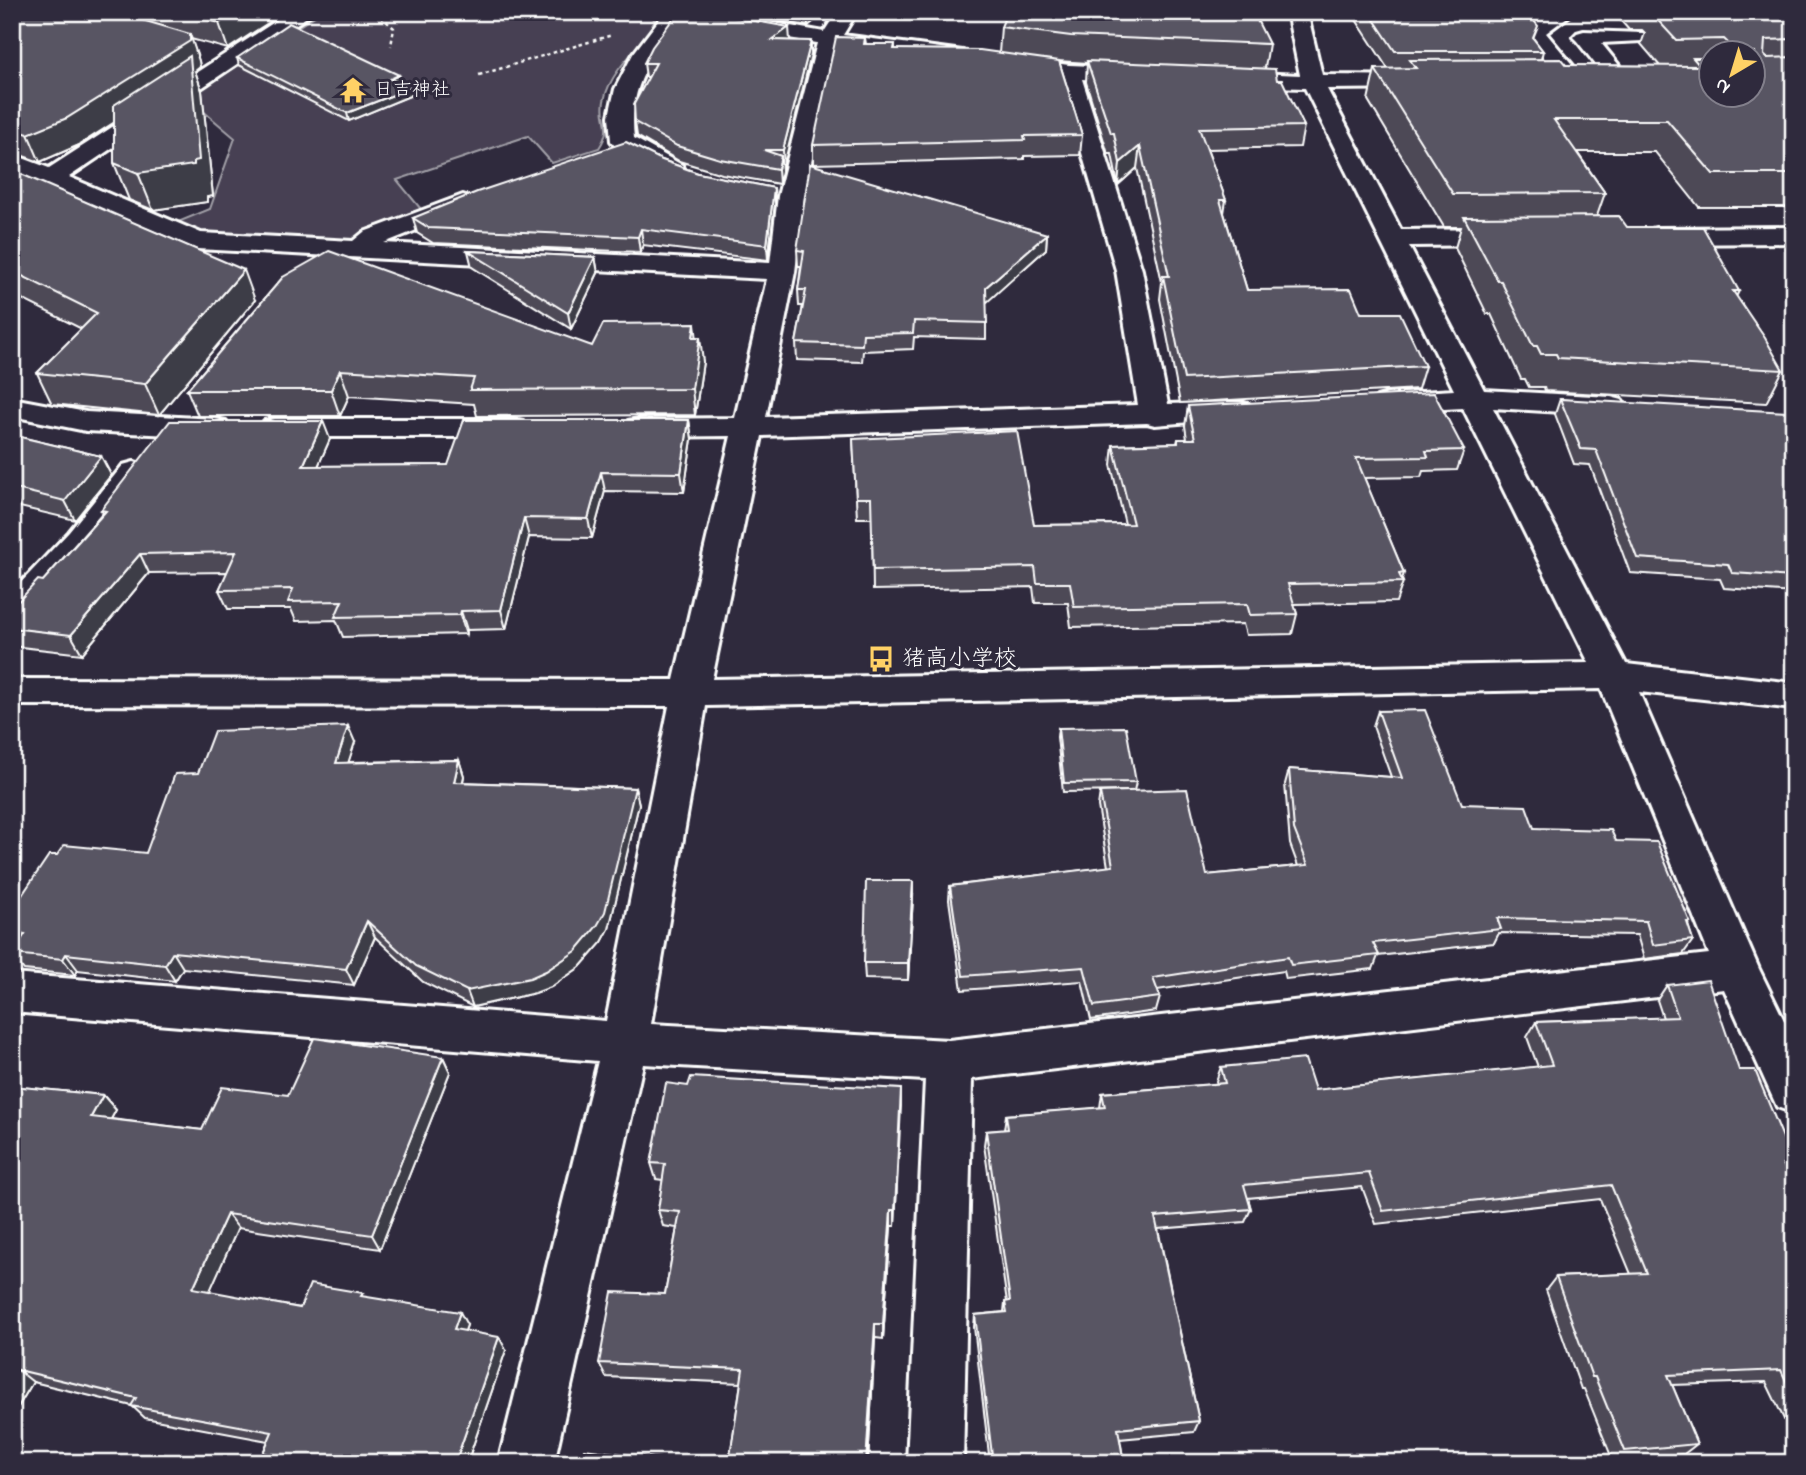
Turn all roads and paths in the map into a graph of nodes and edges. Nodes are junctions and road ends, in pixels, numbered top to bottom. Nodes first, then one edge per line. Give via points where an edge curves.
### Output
1 (304, 12) edge
2 (361, 12) edge
3 (676, 12) edge
4 (1297, 12) edge
5 (1518, 12) edge
6 (1564, 12) edge
7 (838, 25) edge
8 (1534, 32) junction
9 (659, 34) junction
10 (1635, 37) dead end
11 (391, 46) dead end
12 (205, 52) dead end
13 (230, 60) junction
14 (1069, 72) junction
15 (479, 75) dead end
16 (1164, 76) edge
17 (1205, 78) edge
18 (1646, 79) edge
19 (1546, 80) edge
20 (1574, 80) junction
21 (1620, 80) junction
22 (1450, 81) edge
23 (1313, 82) junction
24 (631, 145) junction
25 (599, 155) edge
26 (12, 162) edge
27 (693, 176) edge
28 (51, 177) junction
29 (483, 195) edge
30 (12, 203) edge
31 (1794, 235) edge
32 (1628, 236) edge
33 (1531, 237) edge
34 (1392, 238) junction
35 (358, 251) junction
36 (782, 272) junction
37 (195, 397) edge
38 (1473, 398) junction
39 (1363, 404) edge
40 (12, 407) edge
41 (1640, 407) edge
42 (1266, 410) edge
43 (1155, 416) junction
44 (168, 428) junction
45 (541, 428) edge
46 (610, 428) edge
47 (749, 428) junction
48 (12, 614) edge
49 (1614, 676) junction
50 (12, 692) edge
51 (690, 693) junction
52 (1794, 696) edge
53 (1737, 969) junction
54 (12, 993) edge
55 (625, 1043) junction
56 (949, 1061) junction
57 (1794, 1092) edge
58 (526, 1463) edge
59 (935, 1463) edge

1 - 13 street
2 - 11 path via 379,15 394,28
3 - 7 street
3 - 9 street
4 - 23 street
5 - 8 street
6 - 8 street
7 - 14 street via 982,60
7 - 36 street via 824,48 782,195
8 - 20 street
9 - 15 path via 631,30
9 - 24 street via 631,76 621,104 623,141
10 - 21 street via 1584,37
12 - 13 street
13 - 28 street
14 - 16 street
14 - 43 street via 1129,271
17 - 23 street
18 - 21 street
19 - 20 street
20 - 21 street
22 - 23 street
23 - 34 street
24 - 25 street
24 - 27 street via 669,169
26 - 28 street
28 - 30 street
28 - 35 street via 197,241 307,259
29 - 35 street via 373,237
31 - 32 street
33 - 34 street
34 - 38 street
35 - 36 street
36 - 47 street
37 - 44 street
38 - 39 street
38 - 41 street
38 - 49 street
40 - 44 street via 36,414
42 - 43 street
43 - 47 street
44 - 45 street
44 - 48 street via 81,540
46 - 47 street
47 - 51 street
49 - 51 street
49 - 52 street
49 - 53 street
50 - 51 street
51 - 55 street
53 - 56 street
53 - 57 street
54 - 55 street
55 - 56 street
55 - 58 street
56 - 59 street

